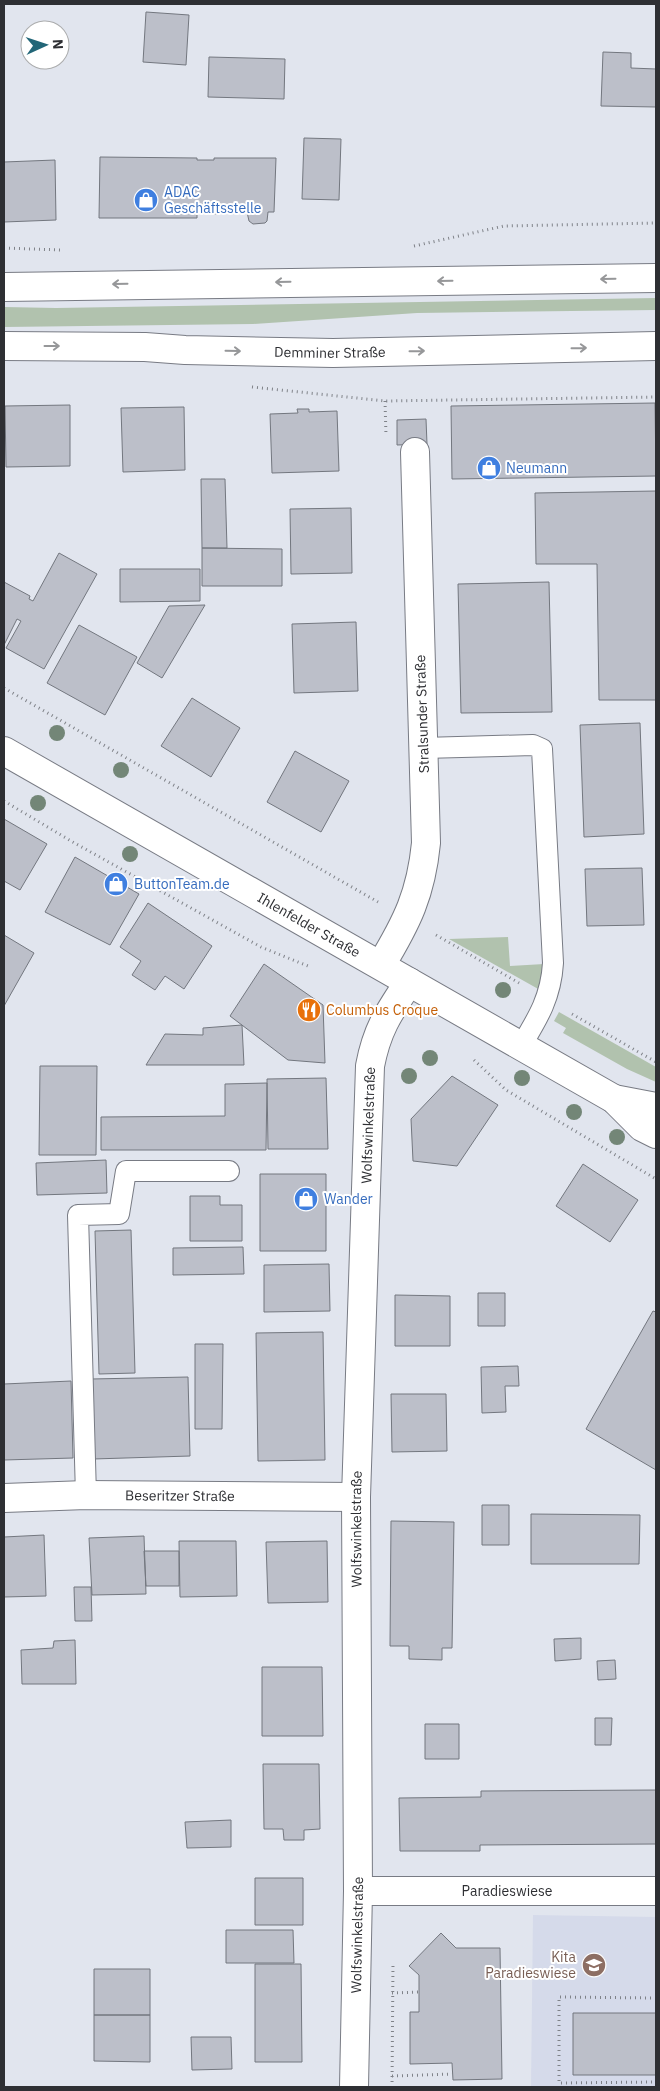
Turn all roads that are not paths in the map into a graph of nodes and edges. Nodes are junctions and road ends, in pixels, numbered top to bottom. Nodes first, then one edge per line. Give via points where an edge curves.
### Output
1 (656, 278) edge
2 (4, 287) edge
3 (4, 346) edge
4 (656, 346) edge
5 (414, 452) dead end
6 (423, 748) junction
7 (4, 751) edge
8 (381, 965) junction
9 (409, 982) junction
10 (521, 1046) junction
11 (614, 1099) junction
12 (656, 1107) edge
13 (656, 1134) edge
14 (230, 1171) dead end
15 (86, 1495) junction
16 (356, 1497) junction
17 (4, 1498) edge
18 (358, 1891) junction
19 (656, 1892) edge
20 (354, 2087) edge

1 -> 2 street
3 -> 4 street, Demminer Straße via 333,353
5 - 6 street, Stralsunder Straße
6 - 8 street, Stralsunder Straße via 426,843 422,877 408,919
6 - 10 lane via 533,745 542,749 552,984 547,1000
7 - 8 street, Ihlenfelder Straße
8 - 9 street, Ihlenfelder Straße
9 - 10 street, Ihlenfelder Straße
9 - 16 street, Wolfswinkelstraße via 381,1025 370,1066
10 - 11 street, Ihlenfelder Straße
11 - 12 street, Ihlenfelder Straße
11 - 13 street, Ihlenfelder Straße via 642,1127
14 - 15 lane via 126,1171 119,1214 78,1215
15 - 16 street, Beseritzer Straße
15 - 17 street, Beseritzer Straße
16 - 18 street, Wolfswinkelstraße
18 - 19 street, Paradieswiese
18 - 20 street, Wolfswinkelstraße

